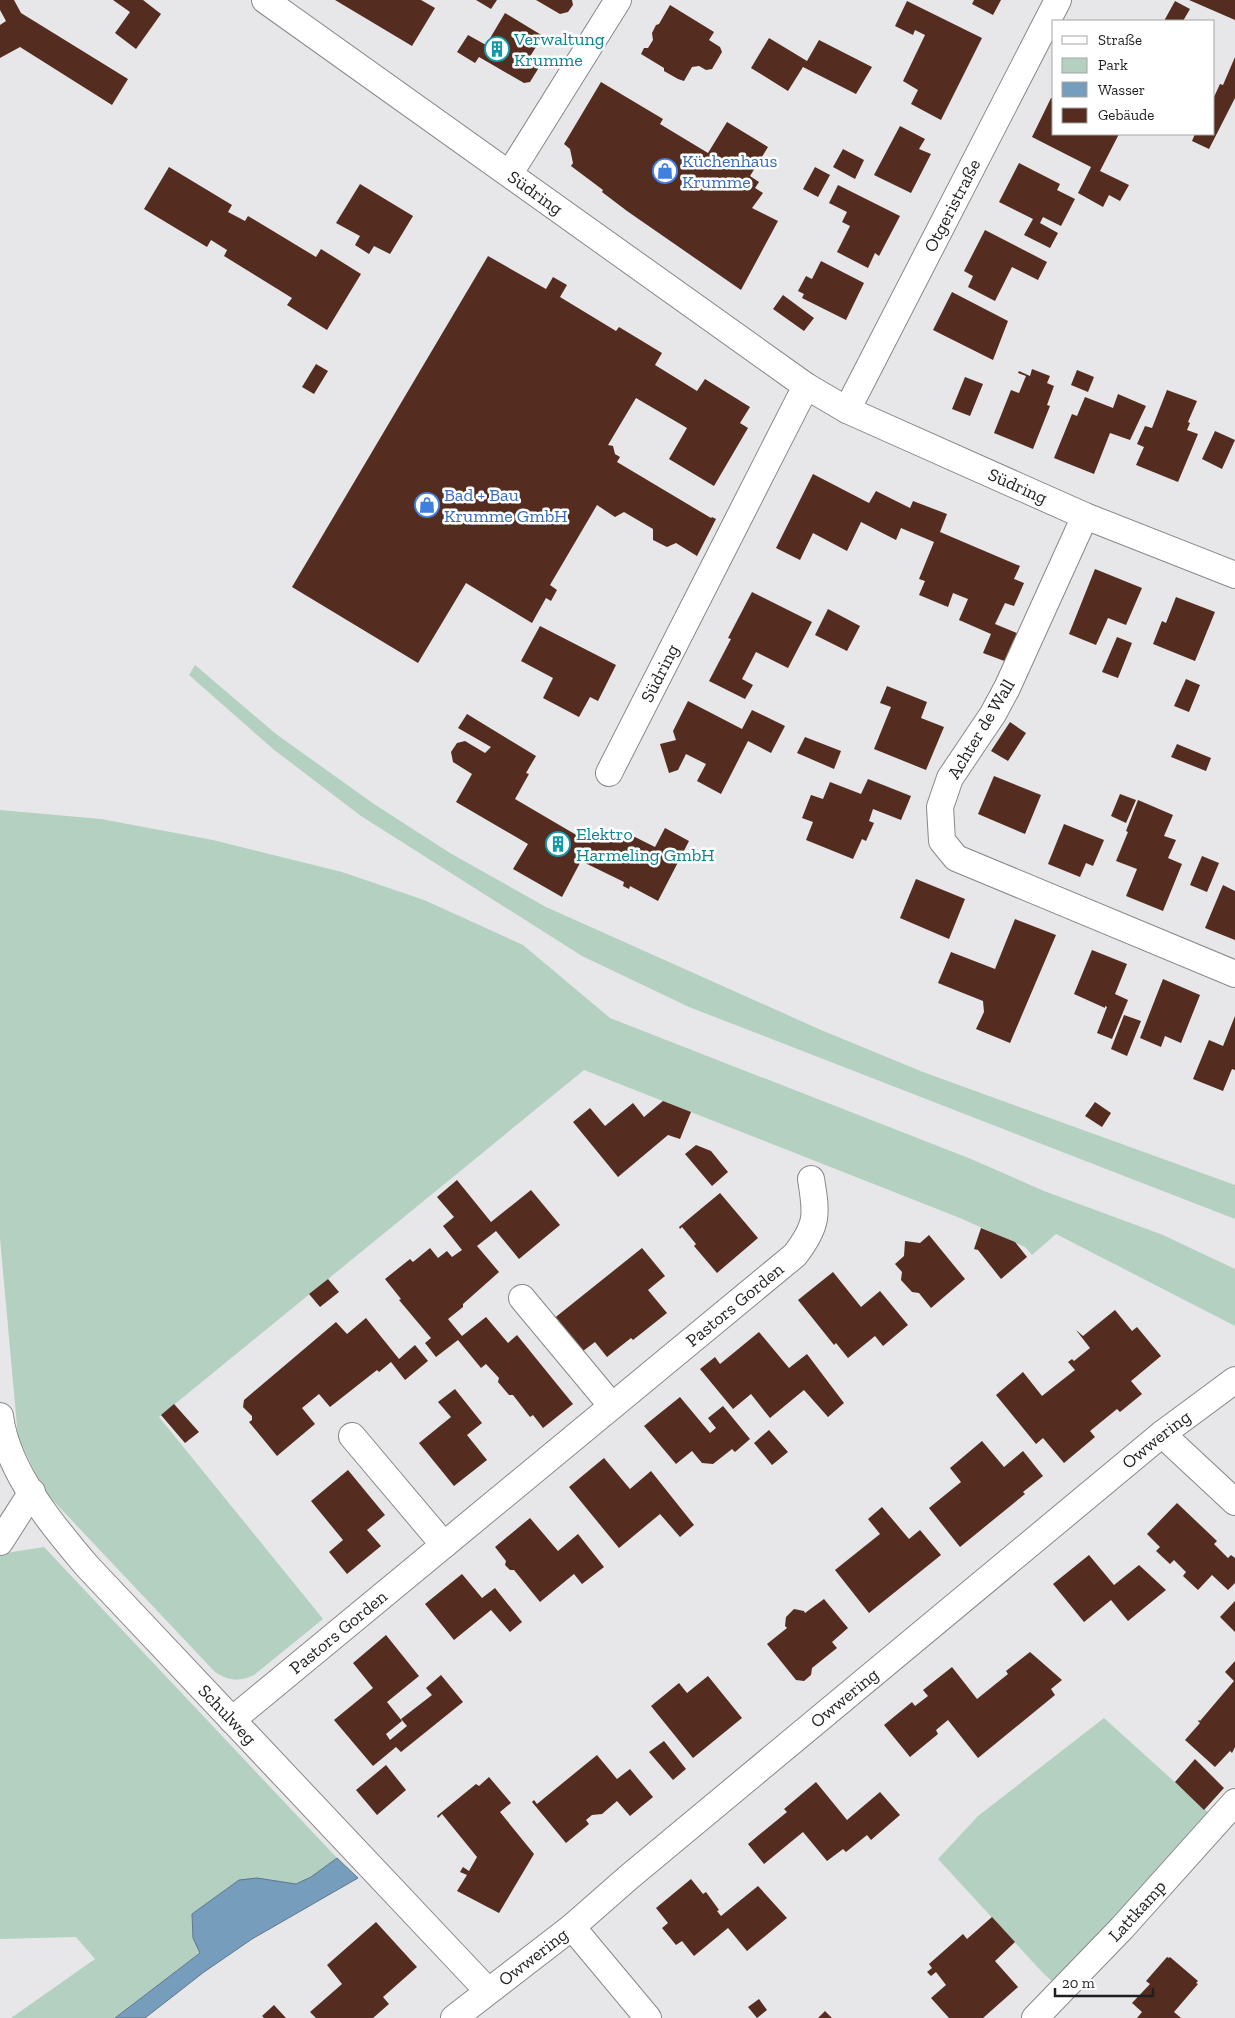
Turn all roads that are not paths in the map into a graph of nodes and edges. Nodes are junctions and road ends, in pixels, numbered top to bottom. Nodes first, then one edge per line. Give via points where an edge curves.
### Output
1 (265, 0) edge
2 (618, 0) edge
3 (1058, 0) edge
4 (510, 173) junction
5 (806, 386) junction
6 (847, 410) junction
7 (1085, 516) junction
8 (1235, 575) edge
9 (609, 773) dead end
10 (1235, 974) edge
11 (811, 1179) dead end
12 (522, 1298) dead end
13 (1235, 1380) edge
14 (612, 1406) junction
15 (0, 1416) edge
16 (1162, 1434) junction
17 (352, 1436) dead end
18 (32, 1492) junction
19 (1235, 1502) edge
20 (0, 1542) edge
21 (444, 1545) junction
22 (232, 1720) junction
23 (1235, 1802) edge
24 (572, 1927) junction
25 (488, 1991) junction
26 (454, 2018) edge
27 (648, 2018) edge
28 (1034, 2018) edge

1 - 4 street, Südring
2 - 4 street
3 - 6 street, Otgeristraße
4 - 5 street, Südring
5 - 6 street, Südring
5 - 9 street, Südring
6 - 7 street, Südring
7 - 8 street, Südring
7 - 10 street, Achter de Wall via 1008,688 950,778 940,807 942,841 956,858
11 - 14 street, Pastors Gorden via 815,1220 809,1236 795,1255
12 - 14 street
13 - 16 street, Owwering
14 - 21 street, Pastors Gorden
15 - 18 street, Schulweg via 10,1456
16 - 19 street
16 - 24 street, Owwering
17 - 21 street
18 - 20 street
18 - 22 street, Schulweg via 58,1532 87,1566
21 - 22 street, Pastors Gorden
22 - 25 street, Schulweg
23 - 28 street, Lattkamp via 1122,1928
24 - 25 street, Owwering
24 - 27 street
25 - 26 street, Owwering

